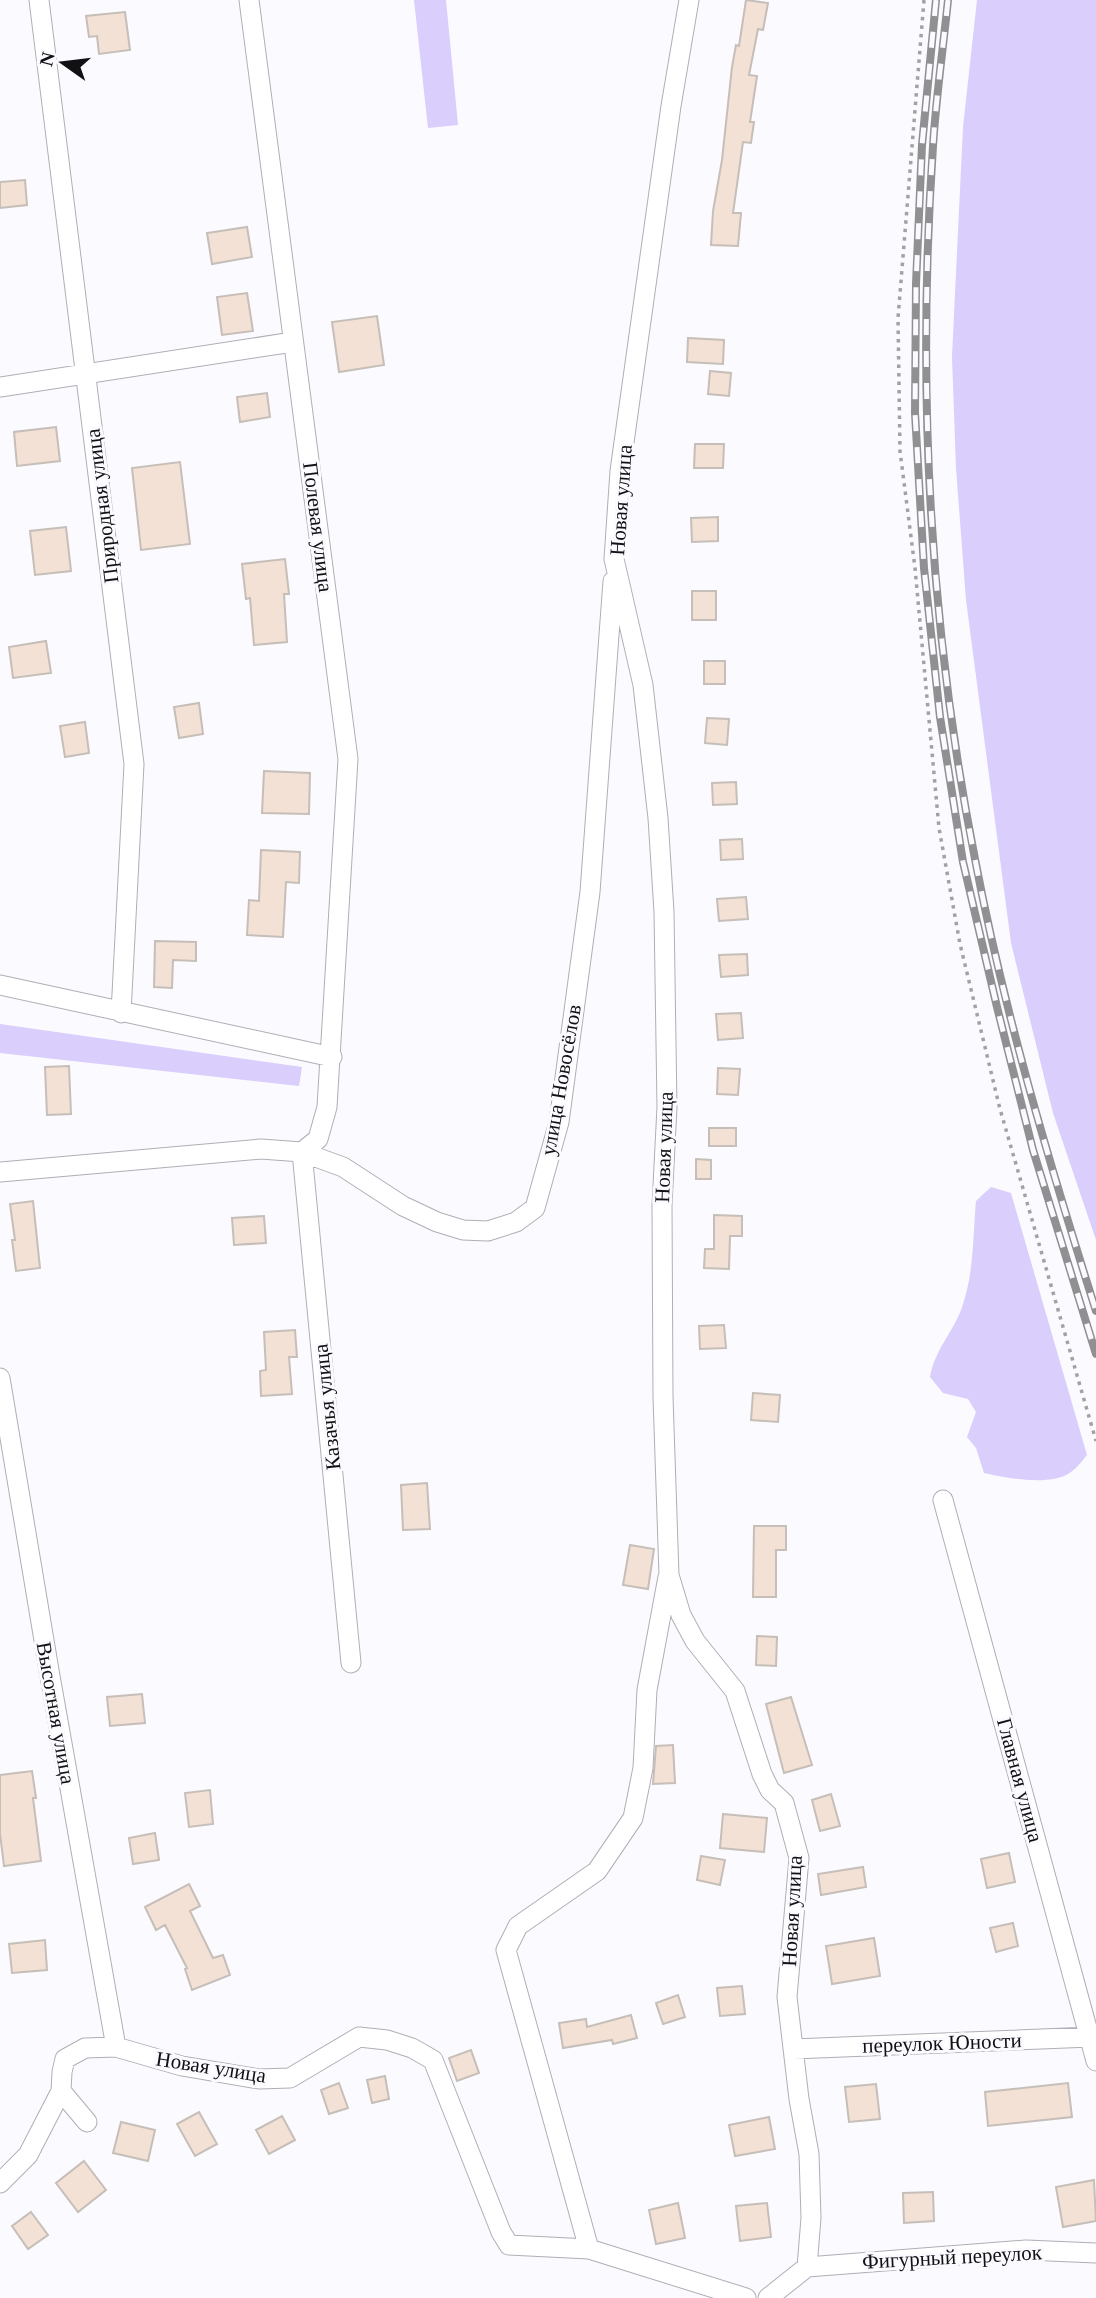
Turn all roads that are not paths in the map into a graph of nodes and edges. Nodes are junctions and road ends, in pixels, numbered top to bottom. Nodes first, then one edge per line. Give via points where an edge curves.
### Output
1 (38, 0) edge
2 (249, 0) edge
3 (690, 0) edge
4 (293, 342) junction
5 (87, 375) junction
6 (0, 387) edge
7 (614, 559) junction
8 (0, 985) edge
9 (121, 1013) junction
10 (332, 1057) junction
11 (302, 1152) junction
12 (0, 1172) edge
13 (0, 1378) edge
14 (943, 1500) dead end
15 (668, 1575) junction
16 (351, 1663) dead end
17 (1091, 2037) junction
18 (116, 2047) junction
19 (793, 2049) junction
20 (1096, 2061) edge
21 (61, 2091) junction
22 (87, 2122) dead end
23 (0, 2183) edge
24 (589, 2249) junction
25 (1096, 2253) edge
26 (807, 2267) junction
27 (746, 2298) edge
28 (768, 2298) edge

1 - 5 street, Природная улица
2 - 4 street, Полевая улица
3 - 7 street, Новая улица via 620,471
4 - 5 street
4 - 10 street, Полевая улица via 348,759
5 - 6 street
5 - 9 street, Природная улица via 134,764
7 - 11 street, улица Новосёлов via 590,892 559,1122 535,1208 516,1222 488,1231 463,1230 404,1206 344,1167
7 - 15 street, Новая улица via 643,685 663,898 667,1107 662,1205 663,1398
8 - 9 street
9 - 10 street
10 - 11 street, Полевая улица via 318,1139
11 - 12 street, улица Новосёлов via 222,1151
11 - 16 street, Казачья улица
13 - 18 street, Высотная улица
14 - 17 street, Главная улица
15 - 19 street, Новая улица via 695,1641 736,1691 762,1774 784,1803 791,1823 799,1858 787,1997
15 - 24 street via 647,1690 643,1768 633,1818 597,1871 518,1926 506,1950
17 - 19 street, переулок Юности
17 - 20 street, Главная улица
18 - 21 street, Новая улица via 85,2048 65,2059
18 - 24 street, Новая улица via 182,2067 259,2079 290,2078 359,2038 412,2048 433,2060 509,2245
19 - 26 street, Новая улица via 809,2154
21 - 22 street
21 - 23 street, Новая улица via 28,2155
24 - 27 street, Новая улица
25 - 26 street, Фигурный переулок via 1027,2250
26 - 28 street

